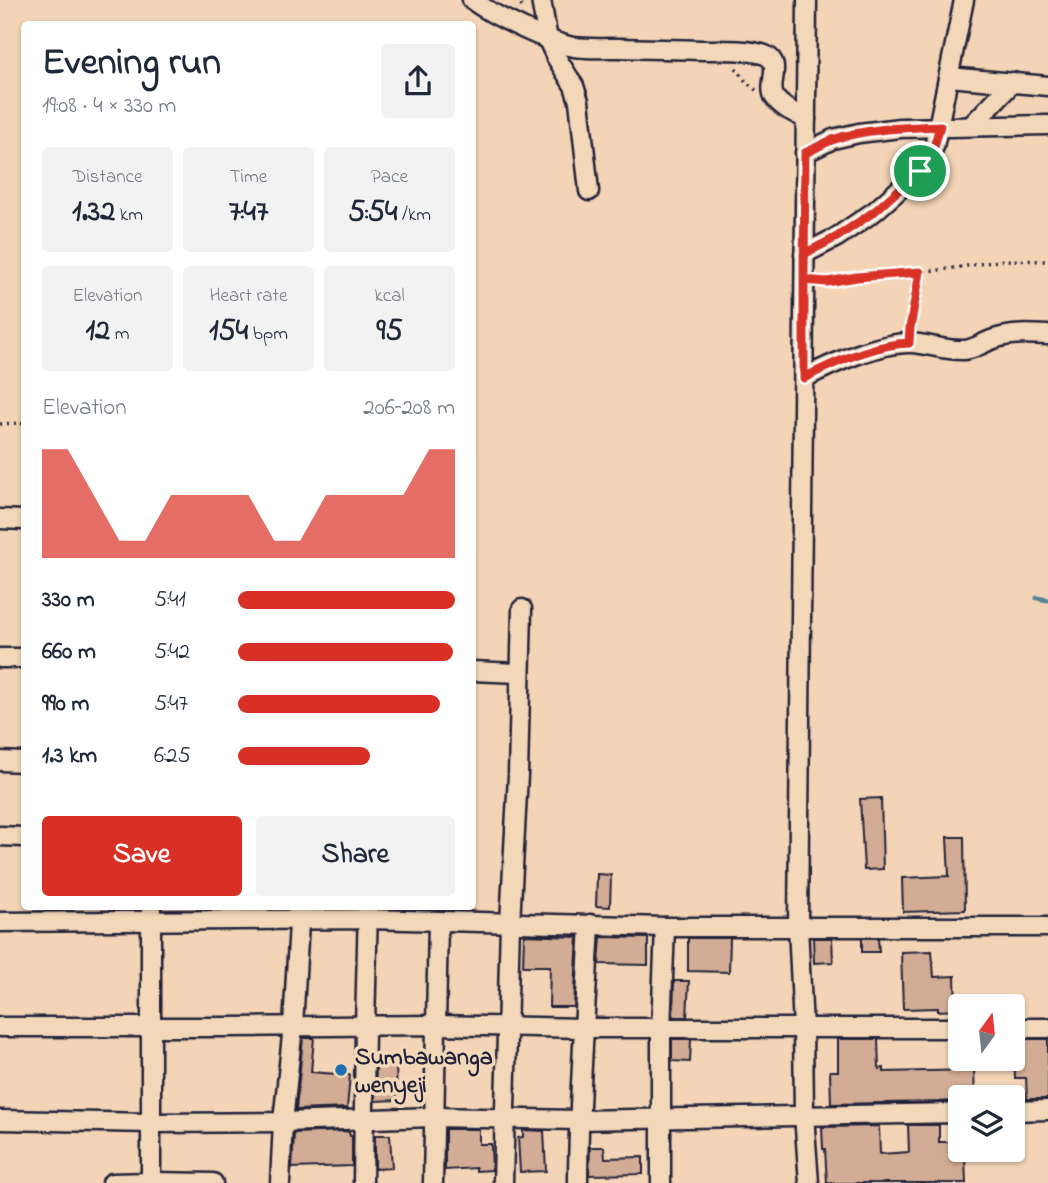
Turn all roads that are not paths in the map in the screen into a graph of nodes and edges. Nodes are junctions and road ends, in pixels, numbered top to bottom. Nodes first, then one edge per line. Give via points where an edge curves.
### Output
1 (472, 0) edge
2 (541, 0) edge
3 (807, 0) edge
4 (964, 0) edge
5 (548, 40) junction
6 (949, 77) junction
7 (1013, 82) junction
8 (1048, 86) edge
9 (806, 119) junction
10 (1048, 125) edge
11 (940, 126) junction
12 (971, 126) junction
13 (805, 153) junction
14 (590, 191) dead end
15 (804, 254) junction
16 (1048, 335) edge
17 (804, 378) junction
18 (0, 519) edge
19 (21, 520) edge
20 (522, 609) dead end
21 (21, 658) edge
22 (0, 659) edge
23 (476, 671) edge
24 (520, 673) junction
25 (0, 761) edge
26 (21, 762) edge
27 (0, 836) edge
28 (21, 837) edge
29 (368, 913) edge
30 (150, 914) edge
31 (299, 914) edge
32 (438, 921) junction
33 (0, 922) edge
34 (510, 923) junction
35 (590, 924) junction
36 (798, 926) junction
37 (665, 927) junction
38 (1048, 927) edge
39 (436, 1025) junction
40 (293, 1026) junction
41 (0, 1027) edge
42 (151, 1027) junction
43 (365, 1027) junction
44 (508, 1027) junction
45 (585, 1028) junction
46 (661, 1028) junction
47 (803, 1028) junction
48 (948, 1028) edge
49 (1026, 1028) edge
50 (1048, 1028) edge
51 (1048, 1110) edge
52 (1025, 1111) edge
53 (948, 1113) edge
54 (804, 1115) junction
55 (433, 1117) junction
56 (661, 1118) junction
57 (364, 1119) junction
58 (505, 1119) junction
59 (0, 1120) edge
60 (578, 1120) junction
61 (283, 1122) junction
62 (151, 1123) junction
63 (151, 1182) edge
64 (112, 1183) edge
65 (213, 1183) edge
66 (280, 1183) edge
67 (363, 1183) edge
68 (433, 1183) edge
69 (503, 1183) edge
70 (578, 1183) edge
71 (660, 1183) edge
72 (809, 1183) edge

1 - 5 street
2 - 5 street
3 - 9 street
4 - 6 street
5 - 9 street via 574,47 764,54 774,65 776,100
5 - 14 street via 579,101
6 - 7 street
6 - 11 street
7 - 8 street
7 - 12 street
9 - 13 street
10 - 12 street
11 - 12 street
11 - 13 street via 859,133
11 - 15 street via 920,171 875,211
13 - 15 street
15 - 17 street
16 - 17 street via 1004,336 968,350 890,345
17 - 36 street
18 - 19 street
20 - 24 street
21 - 22 street
23 - 24 street
24 - 34 street
25 - 26 street
27 - 28 street
29 - 31 street
29 - 32 street
29 - 43 street
30 - 31 street
30 - 33 street
30 - 42 street
31 - 40 street
32 - 34 street
32 - 39 street
34 - 35 street
34 - 44 street
35 - 37 street
35 - 45 street
36 - 37 street
36 - 38 street
36 - 47 street
37 - 46 street
39 - 43 street
39 - 44 street
39 - 55 street
40 - 42 street
40 - 43 street
40 - 61 street
41 - 42 street
42 - 62 street
43 - 57 street
44 - 45 street
44 - 58 street
45 - 46 street
45 - 60 street
46 - 47 street
46 - 56 street
47 - 48 street
47 - 54 street
49 - 50 street
51 - 52 street
53 - 54 street
54 - 56 street
54 - 72 street
55 - 57 street
55 - 58 street
55 - 68 street
56 - 60 street
56 - 71 street
57 - 61 street
57 - 67 street
58 - 60 street
58 - 69 street
59 - 62 street
60 - 70 street
61 - 62 street
61 - 66 street
62 - 63 street
63 - 64 street
63 - 65 street

